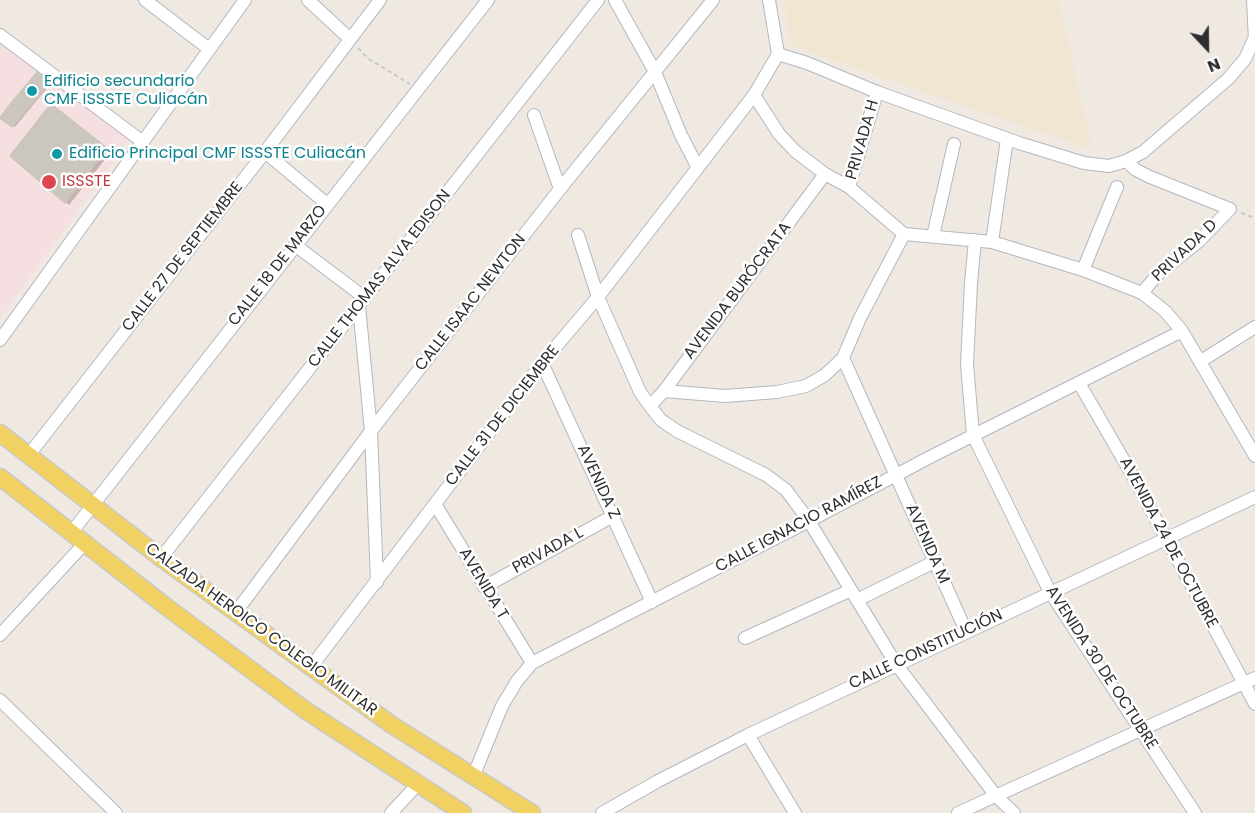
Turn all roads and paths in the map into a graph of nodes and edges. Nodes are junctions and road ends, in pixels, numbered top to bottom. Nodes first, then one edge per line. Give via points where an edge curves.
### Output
1 (145, 0) edge
2 (245, 0) edge
3 (308, 0) edge
4 (380, 0) edge
5 (488, 0) edge
6 (598, 0) edge
7 (615, 0) edge
8 (713, 0) edge
9 (769, 0) edge
10 (1253, 0) edge
11 (0, 35) edge
12 (350, 39) junction
13 (1255, 40) edge
14 (209, 49) junction
15 (778, 54) junction
16 (655, 72) junction
17 (417, 88) junction
18 (877, 92) junction
19 (754, 95) junction
20 (534, 115) dead end
21 (1007, 139) junction
22 (143, 142) junction
23 (954, 144) dead end
24 (265, 152) junction
25 (1126, 161) junction
26 (698, 168) junction
27 (825, 174) junction
28 (849, 187) junction
29 (1117, 187) dead end
30 (560, 189) junction
31 (327, 204) junction
32 (1230, 209) junction
33 (1255, 218) edge
34 (904, 234) junction
35 (578, 235) dead end
36 (933, 236) junction
37 (975, 240) junction
38 (992, 242) junction
39 (295, 245) junction
40 (1083, 270) junction
41 (1142, 293) junction
42 (598, 297) junction
43 (362, 302) junction
44 (1255, 327) edge
45 (1182, 331) junction
46 (0, 340) edge
47 (843, 358) junction
48 (1201, 362) junction
49 (542, 363) junction
50 (1079, 383) junction
51 (664, 391) junction
52 (650, 406) junction
53 (371, 430) junction
54 (0, 433) edge
55 (973, 435) junction
56 (28, 456) junction
57 (1255, 456) edge
58 (896, 475) junction
59 (0, 477) edge
60 (1255, 497) edge
61 (92, 504) junction
62 (435, 504) junction
63 (613, 516) junction
64 (809, 521) junction
65 (71, 533) junction
66 (1166, 539) junction
67 (84, 544) junction
68 (161, 558) junction
69 (934, 562) junction
70 (377, 582) junction
71 (484, 586) junction
72 (1050, 592) junction
73 (854, 595) junction
74 (652, 602) junction
75 (236, 612) junction
76 (966, 631) junction
77 (0, 635) edge
78 (745, 638) dead end
79 (532, 663) junction
80 (896, 664) junction
81 (311, 668) junction
82 (1249, 680) edge
83 (0, 700) edge
84 (1255, 705) edge
85 (1142, 730) junction
86 (748, 735) junction
87 (473, 777) junction
88 (418, 784) junction
89 (996, 796) junction
90 (116, 813) edge
91 (391, 813) edge
92 (464, 813) edge
93 (532, 813) edge
94 (602, 813) edge
95 (795, 813) edge
96 (958, 813) edge
97 (1014, 813) edge
98 (1195, 813) edge

1 - 14 street
2 - 14 street
3 - 12 street
4 - 12 street, CALLE 27 DE SEPTIEMBRE
5 - 17 street, CALLE 18 DE MARZO
6 - 43 street, CALLE THOMAS ALVA EDISON
7 - 16 street
8 - 16 street, CALLE ISAAC NEWTON
9 - 15 street
10 - 13 street
11 - 22 street via 17,54
12 - 17 path via 369,59
12 - 24 street, CALLE 27 DE SEPTIEMBRE
13 - 25 street via 1228,79 1143,152
14 - 22 street
15 - 18 street
15 - 19 street, CALLE 31 DE DICIEMBRE
16 - 26 street
16 - 30 street, CALLE ISAAC NEWTON
17 - 31 street, CALLE 18 DE MARZO
18 - 21 street
18 - 28 street, PRIVADA H
19 - 26 street, CALLE 31 DE DICIEMBRE
19 - 27 street via 778,134
20 - 30 street
21 - 25 street via 1084,163 1109,166
21 - 38 street
22 - 46 street
23 - 36 street
24 - 31 street
24 - 56 street, CALLE 27 DE SEPTIEMBRE
25 - 32 street via 1149,177
26 - 42 street, CALLE 31 DE DICIEMBRE
27 - 28 street
27 - 51 street, AVENIDA BURÓCRATA
28 - 34 street
29 - 40 street
30 - 53 street, CALLE ISAAC NEWTON
31 - 39 street, CALLE 18 DE MARZO
32 - 33 path
32 - 41 street, PRIVADA D
34 - 36 street
34 - 47 street
35 - 42 street
36 - 37 street
37 - 38 street
37 - 55 street, AVENIDA 30 DE OCTUBRE via 967,364
38 - 40 street
39 - 43 street
39 - 61 street, CALLE 18 DE MARZO
40 - 41 street
41 - 45 street
42 - 49 street, CALLE 31 DE DICIEMBRE
42 - 52 street
43 - 53 street
43 - 68 street, CALLE THOMAS ALVA EDISON
44 - 48 street
45 - 48 street
45 - 50 street, CALLE IGNACIO RAMÍREZ
47 - 51 street via 825,375 793,390 725,396
47 - 58 street, AVENIDA M
48 - 57 street
49 - 62 street, CALLE 31 DE DICIEMBRE
49 - 63 street, AVENIDA Z
50 - 55 street, CALLE IGNACIO RAMÍREZ
50 - 66 street, AVENIDA 24 DE OCTUBRE
51 - 52 street, AVENIDA BURÓCRATA
52 - 64 street via 677,431 779,484
53 - 70 street
53 - 75 street, CALLE ISAAC NEWTON
54 - 56 main road, CALZADA HEROICO COLEGIO MILITAR
55 - 58 street, CALLE IGNACIO RAMÍREZ
55 - 72 street, AVENIDA 30 DE OCTUBRE
56 - 61 main road, CALZADA HEROICO COLEGIO MILITAR
58 - 64 street, CALLE IGNACIO RAMÍREZ
58 - 69 street, AVENIDA M
59 - 65 main road
60 - 66 street, CALLE CONSTITUCIÓN
61 - 65 street, CALLE 18 DE MARZO
61 - 68 main road, CALZADA HEROICO COLEGIO MILITAR
62 - 70 street, CALLE 31 DE DICIEMBRE
62 - 71 street, AVENIDA T
63 - 71 street, PRIVADA L
63 - 74 street, AVENIDA Z
64 - 73 street
64 - 74 street, CALLE IGNACIO RAMÍREZ
65 - 67 main road
66 - 72 street, CALLE CONSTITUCIÓN
66 - 82 street, AVENIDA 24 DE OCTUBRE
67 - 77 street
67 - 88 main road via 306,710
68 - 75 main road, CALZADA HEROICO COLEGIO MILITAR
69 - 73 street
69 - 76 street, AVENIDA M
70 - 81 street, CALLE 31 DE DICIEMBRE
71 - 79 street, AVENIDA T
72 - 76 street, CALLE CONSTITUCIÓN
72 - 85 street, AVENIDA 30 DE OCTUBRE
73 - 78 street
73 - 80 street
74 - 79 street, CALLE IGNACIO RAMÍREZ
75 - 81 main road, CALZADA HEROICO COLEGIO MILITAR
76 - 80 street, CALLE CONSTITUCIÓN
79 - 87 street, CALLE IGNACIO RAMÍREZ via 502,706
80 - 86 street, CALLE CONSTITUCIÓN
80 - 89 street
81 - 87 main road, CALZADA HEROICO COLEGIO MILITAR
82 - 84 street, AVENIDA 24 DE OCTUBRE
82 - 85 street
83 - 90 street
85 - 89 street
85 - 98 street, AVENIDA 30 DE OCTUBRE
86 - 94 street, CALLE CONSTITUCIÓN
86 - 95 street
87 - 93 main road, CALZADA HEROICO COLEGIO MILITAR
88 - 91 street
88 - 92 main road
89 - 96 street
89 - 97 street

